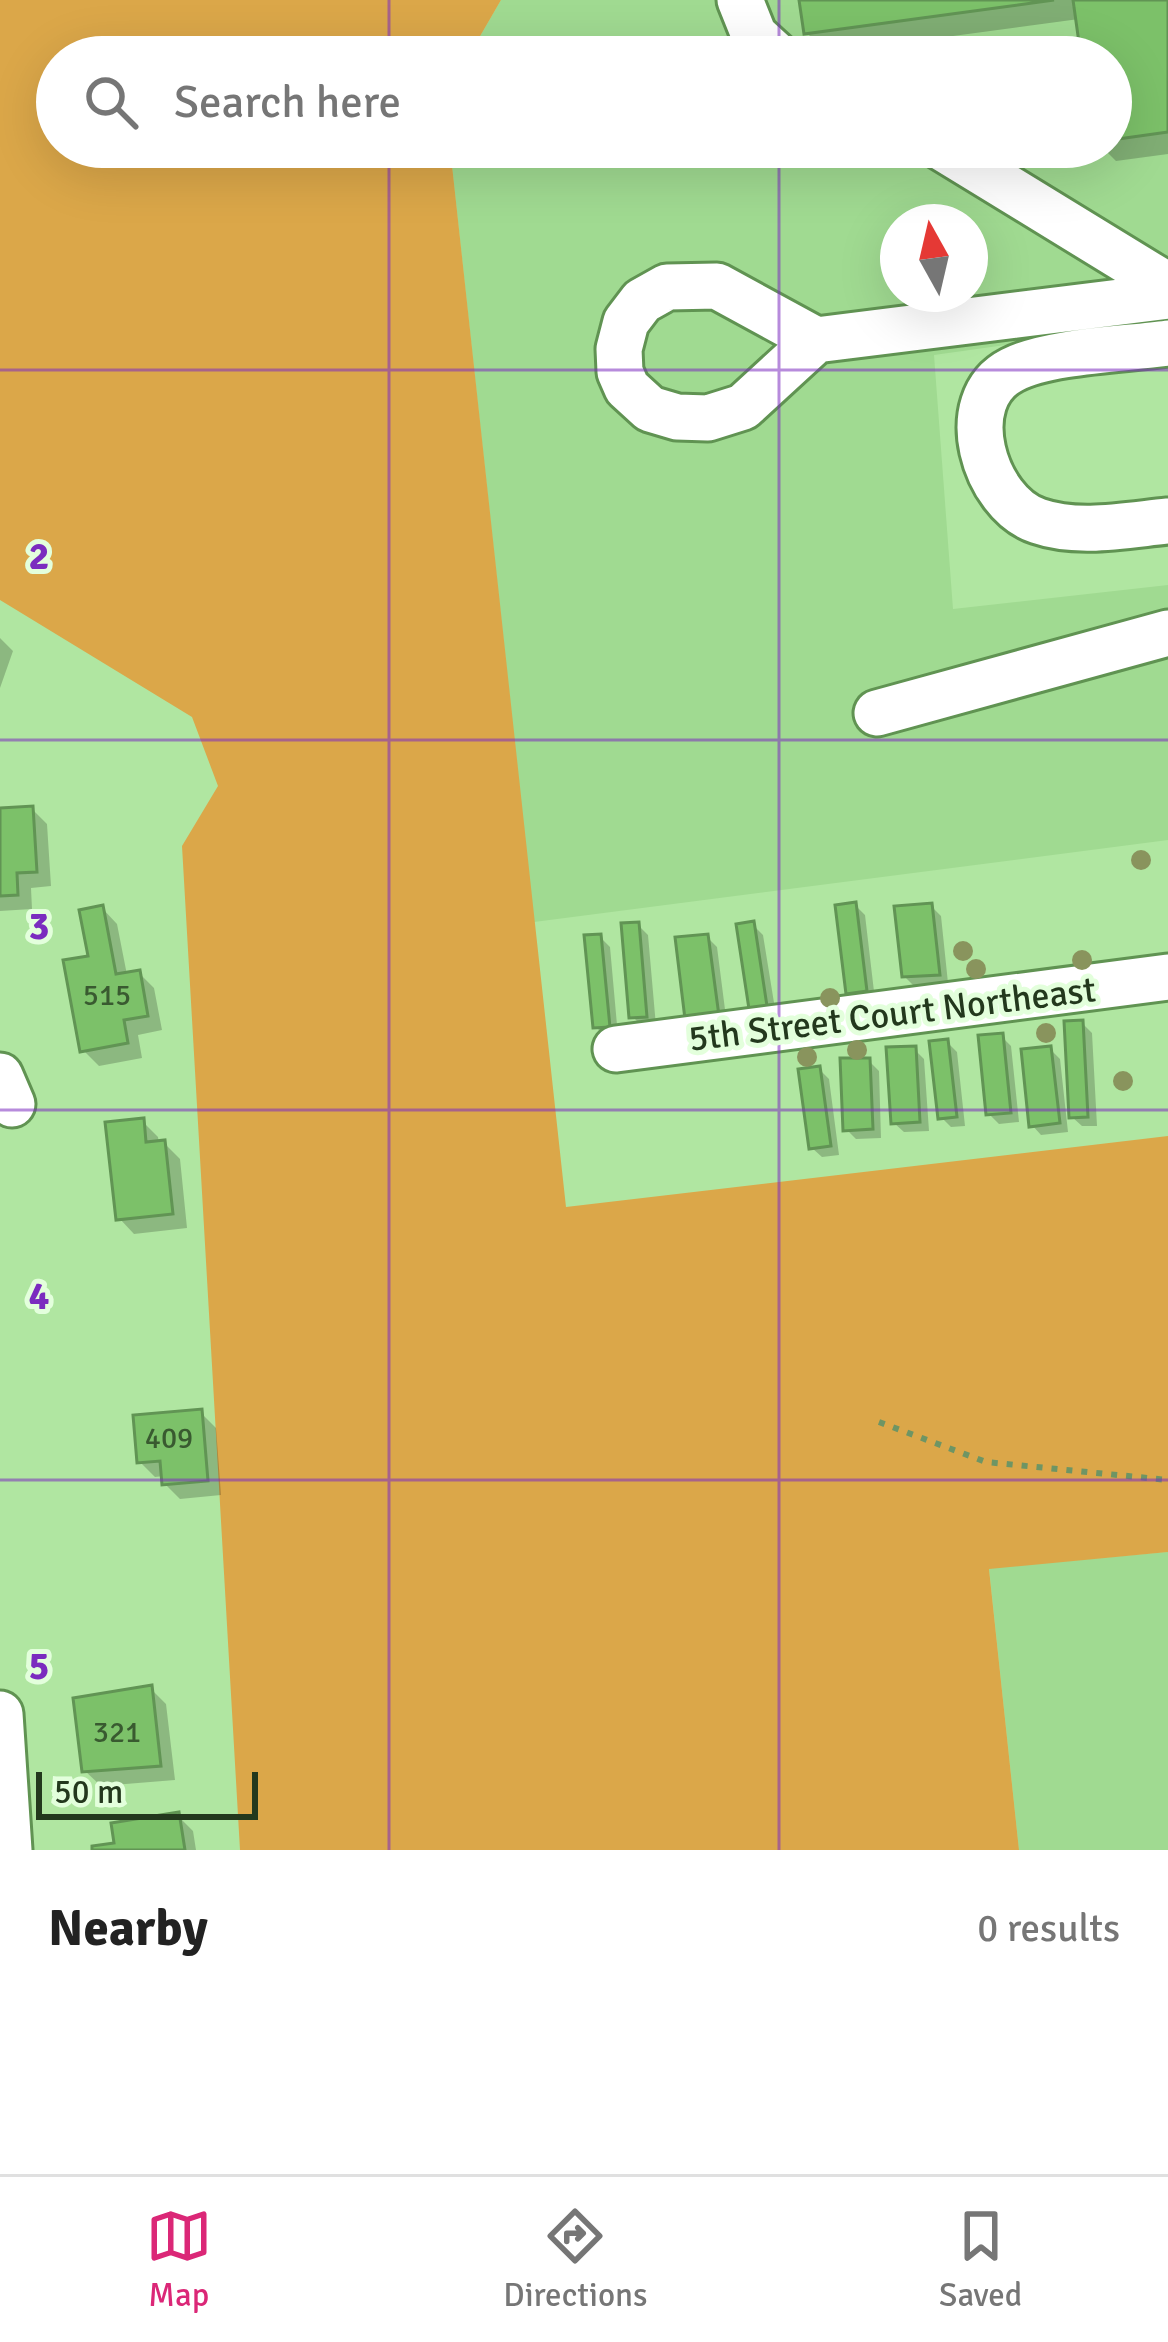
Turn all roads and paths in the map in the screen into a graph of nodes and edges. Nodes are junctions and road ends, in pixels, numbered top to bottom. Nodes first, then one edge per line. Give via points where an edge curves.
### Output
1 (740, 0) edge
2 (755, 36) edge
3 (975, 168) edge
4 (1168, 286) edge
5 (1168, 296) edge
6 (816, 340) dead end
7 (1168, 343) edge
8 (1168, 521) edge
9 (1168, 633) edge
10 (877, 713) dead end
11 (1168, 977) edge
12 (616, 1049) dead end
13 (879, 1422) dead end
14 (1168, 1480) edge
15 (0, 1714) edge
16 (9, 1850) edge

1 - 2 street
3 - 4 street
5 - 6 street
7 - 8 street via 1008,371 983,403 978,429 997,487 1034,521
9 - 10 street
11 - 12 street, 5th Street Court Northeast
13 - 14 path via 986,1462
15 - 16 street

